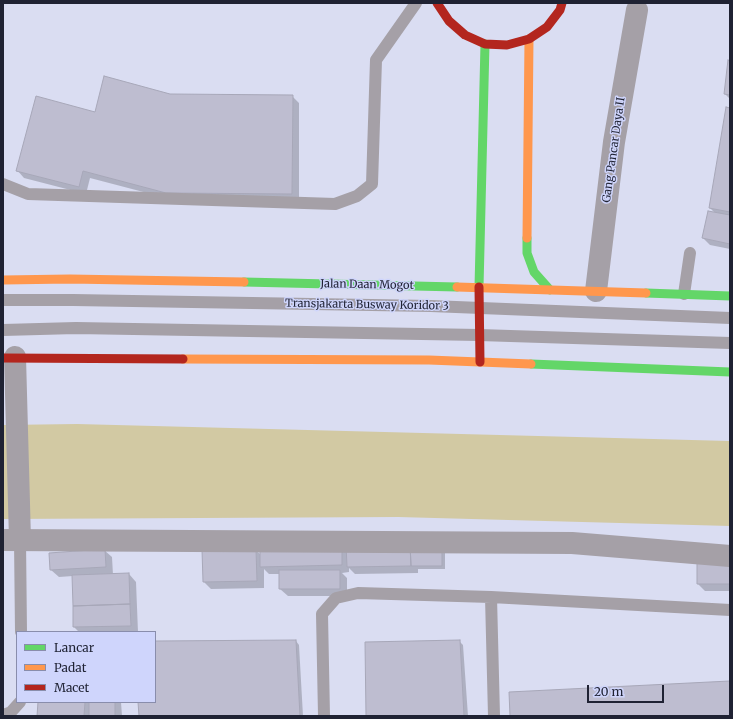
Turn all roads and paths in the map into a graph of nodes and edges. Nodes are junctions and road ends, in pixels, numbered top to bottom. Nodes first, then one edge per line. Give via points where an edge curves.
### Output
1 (416, 3) edge
2 (437, 3) edge
3 (562, 3) edge
4 (636, 10) dead end
5 (529, 39) junction
6 (484, 44) junction
7 (3, 184) edge
8 (690, 253) dead end
9 (3, 280) edge
10 (479, 287) junction
11 (550, 290) junction
12 (596, 291) junction
13 (684, 294) junction
14 (730, 296) edge
15 (3, 300) edge
16 (479, 308) junction
17 (730, 318) edge
18 (3, 330) edge
19 (479, 335) junction
20 (730, 343) edge
21 (9, 357) edge
22 (480, 362) junction
23 (730, 372) edge
24 (14, 535) edge
25 (730, 556) edge
26 (491, 597) junction
27 (730, 610) edge
28 (21, 631) edge
29 (19, 703) edge
30 (3, 715) edge
31 (324, 716) edge
32 (494, 716) edge

1 - 7 lane via 376,60 372,184 357,196 335,204 327,204 28,194
2 - 6 main road via 449,21 465,35
3 - 5 main road via 560,10 547,27
4 - 12 street, Gang Pancar Daya II via 614,142
5 - 6 main road via 507,45
5 - 11 main road via 527,253 534,272
6 - 10 main road
8 - 13 lane
9 - 10 main road, Jalan Daan Mogot
10 - 11 main road, Jalan Daan Mogot
10 - 16 main road
11 - 12 main road, Jalan Daan Mogot
12 - 13 main road, Jalan Daan Mogot
13 - 14 main road, Jalan Daan Mogot
15 - 16 lane, Transjakarta Busway Koridor 3
16 - 17 lane, Transjakarta Busway Koridor 3
16 - 19 main road
18 - 19 lane via 76,328
19 - 20 lane
19 - 22 main road
21 - 22 main road
21 - 24 street via 15,401
22 - 23 main road
24 - 25 street via 572,543
24 - 28 lane
26 - 27 lane
26 - 31 lane via 358,593 336,598 322,614
26 - 32 lane
29 - 30 lane via 12,712

